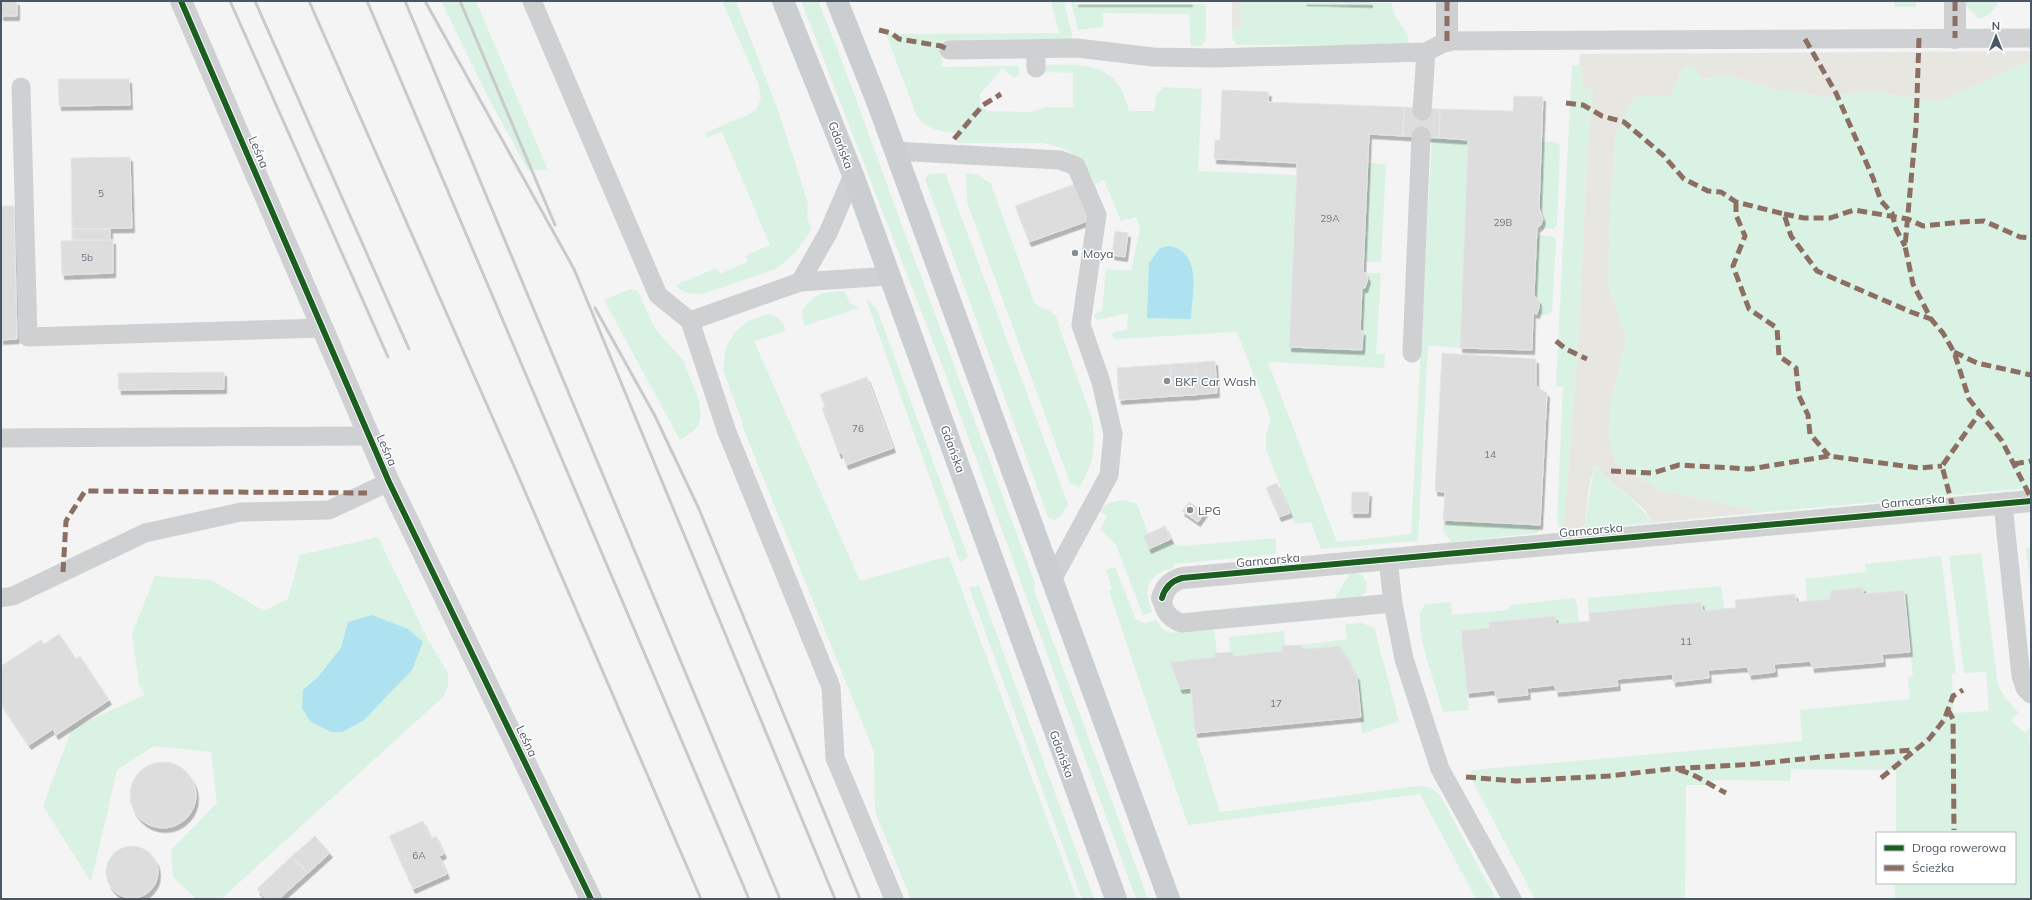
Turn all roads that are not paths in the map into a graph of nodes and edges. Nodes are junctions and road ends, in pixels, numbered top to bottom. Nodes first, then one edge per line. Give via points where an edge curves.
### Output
1 (181, 1) edge
2 (532, 1) edge
3 (783, 1) edge
4 (837, 1) edge
5 (1447, 1) edge
6 (1954, 1) edge
7 (1955, 38) junction
8 (2031, 38) edge
9 (1447, 40) junction
10 (1036, 49) junction
11 (949, 50) dead end
12 (1426, 52) junction
13 (1036, 68) dead end
14 (21, 87) dead end
15 (1422, 111) dead end
16 (1421, 136) dead end
17 (894, 151) junction
18 (853, 176) junction
19 (890, 276) junction
20 (800, 282) junction
21 (690, 322) junction
22 (323, 328) junction
23 (1412, 353) dead end
24 (369, 436) junction
25 (1, 438) edge
26 (389, 482) junction
27 (2031, 501) edge
28 (2003, 504) junction
29 (1388, 560) junction
30 (1052, 580) junction
31 (1, 598) edge
32 (1162, 598) joint
33 (1393, 603) junction
34 (2031, 694) edge
35 (591, 899) edge
36 (894, 899) edge
37 (1116, 899) edge
38 (1169, 899) edge
39 (1512, 899) edge

1 - 22 street, Leśna
2 - 21 lane via 658,295
3 - 18 main road, Gdańska
4 - 17 main road
5 - 9 street
6 - 7 street
7 - 8 lane
7 - 9 lane
9 - 12 lane
10 - 11 lane
10 - 12 lane via 1078,48 1152,57 1214,58
10 - 13 lane
12 - 15 lane
14 - 22 lane via 28,336
16 - 23 lane
17 - 30 main road
17 - 30 lane via 1060,160 1076,166 1097,215 1080,325 1101,382 1113,434 1109,475
18 - 19 main road, Gdańska
18 - 20 lane via 828,233
19 - 20 lane
19 - 37 main road, Gdańska
20 - 21 lane
21 - 36 lane via 727,432 831,687 835,758
22 - 24 street, Leśna
24 - 25 lane
24 - 26 street, Leśna
26 - 31 lane via 329,510 241,512 145,533 14,596
26 - 35 street, Leśna
27 - 28 street, Garncarska
28 - 29 street, Garncarska
28 - 34 lane via 2021,676 2025,688
29 - 32 street, Garncarska via 1182,578 1169,584
29 - 33 lane
30 - 38 main road
32 - 33 lane via 1169,617 1181,623
33 - 39 lane via 1404,659 1440,769

